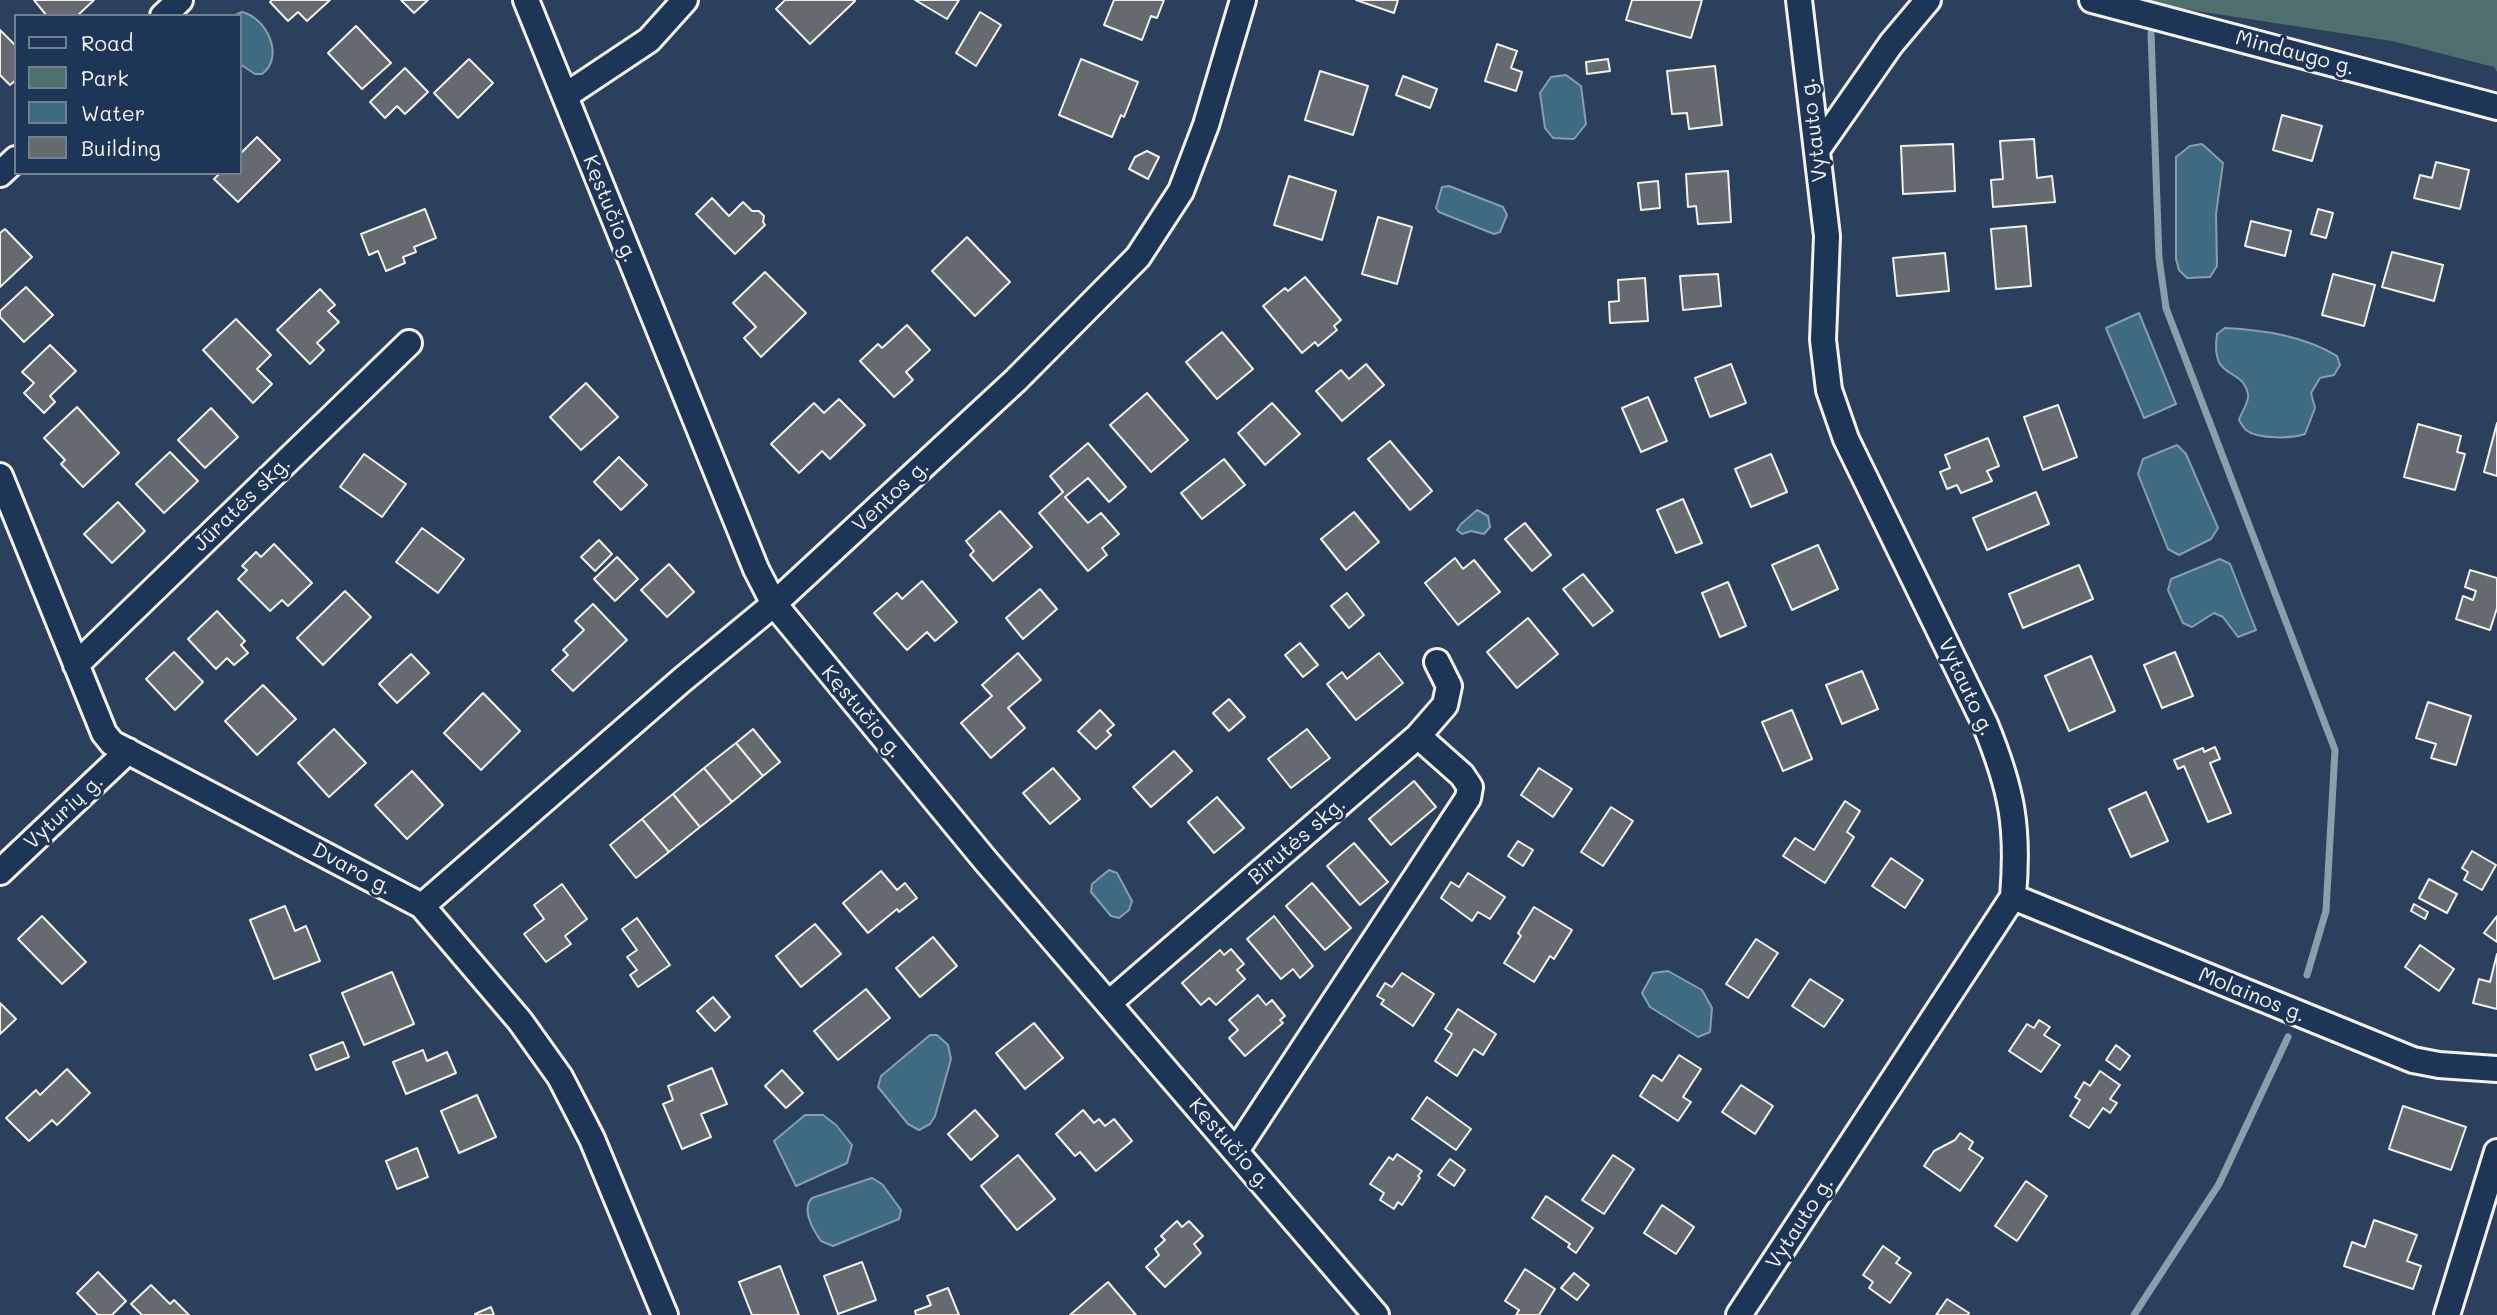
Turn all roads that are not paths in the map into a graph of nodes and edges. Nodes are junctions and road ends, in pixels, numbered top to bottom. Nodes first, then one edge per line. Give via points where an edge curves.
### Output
1 (180, 0) edge
2 (526, 0) edge
3 (685, 0) edge
4 (1242, 0) edge
5 (1798, 0) edge
6 (1928, 0) edge
7 (2092, 0) edge
8 (165, 14) edge
9 (565, 96) junction
10 (2497, 107) edge
11 (1817, 150) junction
12 (14, 161) edge
13 (0, 174) edge
14 (408, 342) dead end
15 (0, 476) edge
16 (774, 604) junction
17 (1437, 662) dead end
18 (76, 665) junction
19 (1418, 736) junction
20 (128, 751) junction
21 (0, 872) edge
22 (2013, 897) junction
23 (422, 906) junction
24 (1109, 1003) junction
25 (2497, 1069) edge
26 (1236, 1151) junction
27 (2497, 1152) edge
28 (665, 1315) edge
29 (1376, 1315) edge
30 (1739, 1315) edge
31 (2447, 1315) edge

1 - 8 street
2 - 9 street, Kęstučio g.
3 - 9 street via 649,40
4 - 16 street, Ventos g. via 1206,125 1181,191 1138,257 1016,380
5 - 11 street, Vytauto g.
6 - 11 street via 1891,44
7 - 10 street, Mindaugo g.
9 - 16 street, Kęstučio g.
11 - 22 street, Vytauto g. via 1827,236 1823,340 1829,390 1846,439 2002,766 2017,854
12 - 13 street
14 - 18 street, Jūratės skg.
15 - 18 street, Dvaro g.
16 - 23 street, Ventos g.
16 - 24 street, Kęstučio g.
17 - 19 street, Birutės skg. via 1449,686 1445,705
18 - 20 street, Dvaro g. via 104,733
19 - 24 street, Birutės skg.
19 - 26 street via 1462,775 1470,787 1468,798
20 - 21 street, Vyturių g.
20 - 23 street, Dvaro g.
22 - 25 street, Molainos g. via 2413,1060
22 - 30 street, Vytauto g.
23 - 28 street, Dvaro g. via 520,1021 560,1077 592,1139
24 - 26 street, Kęstučio g.
26 - 29 street, Kęstučio g.
27 - 31 street

